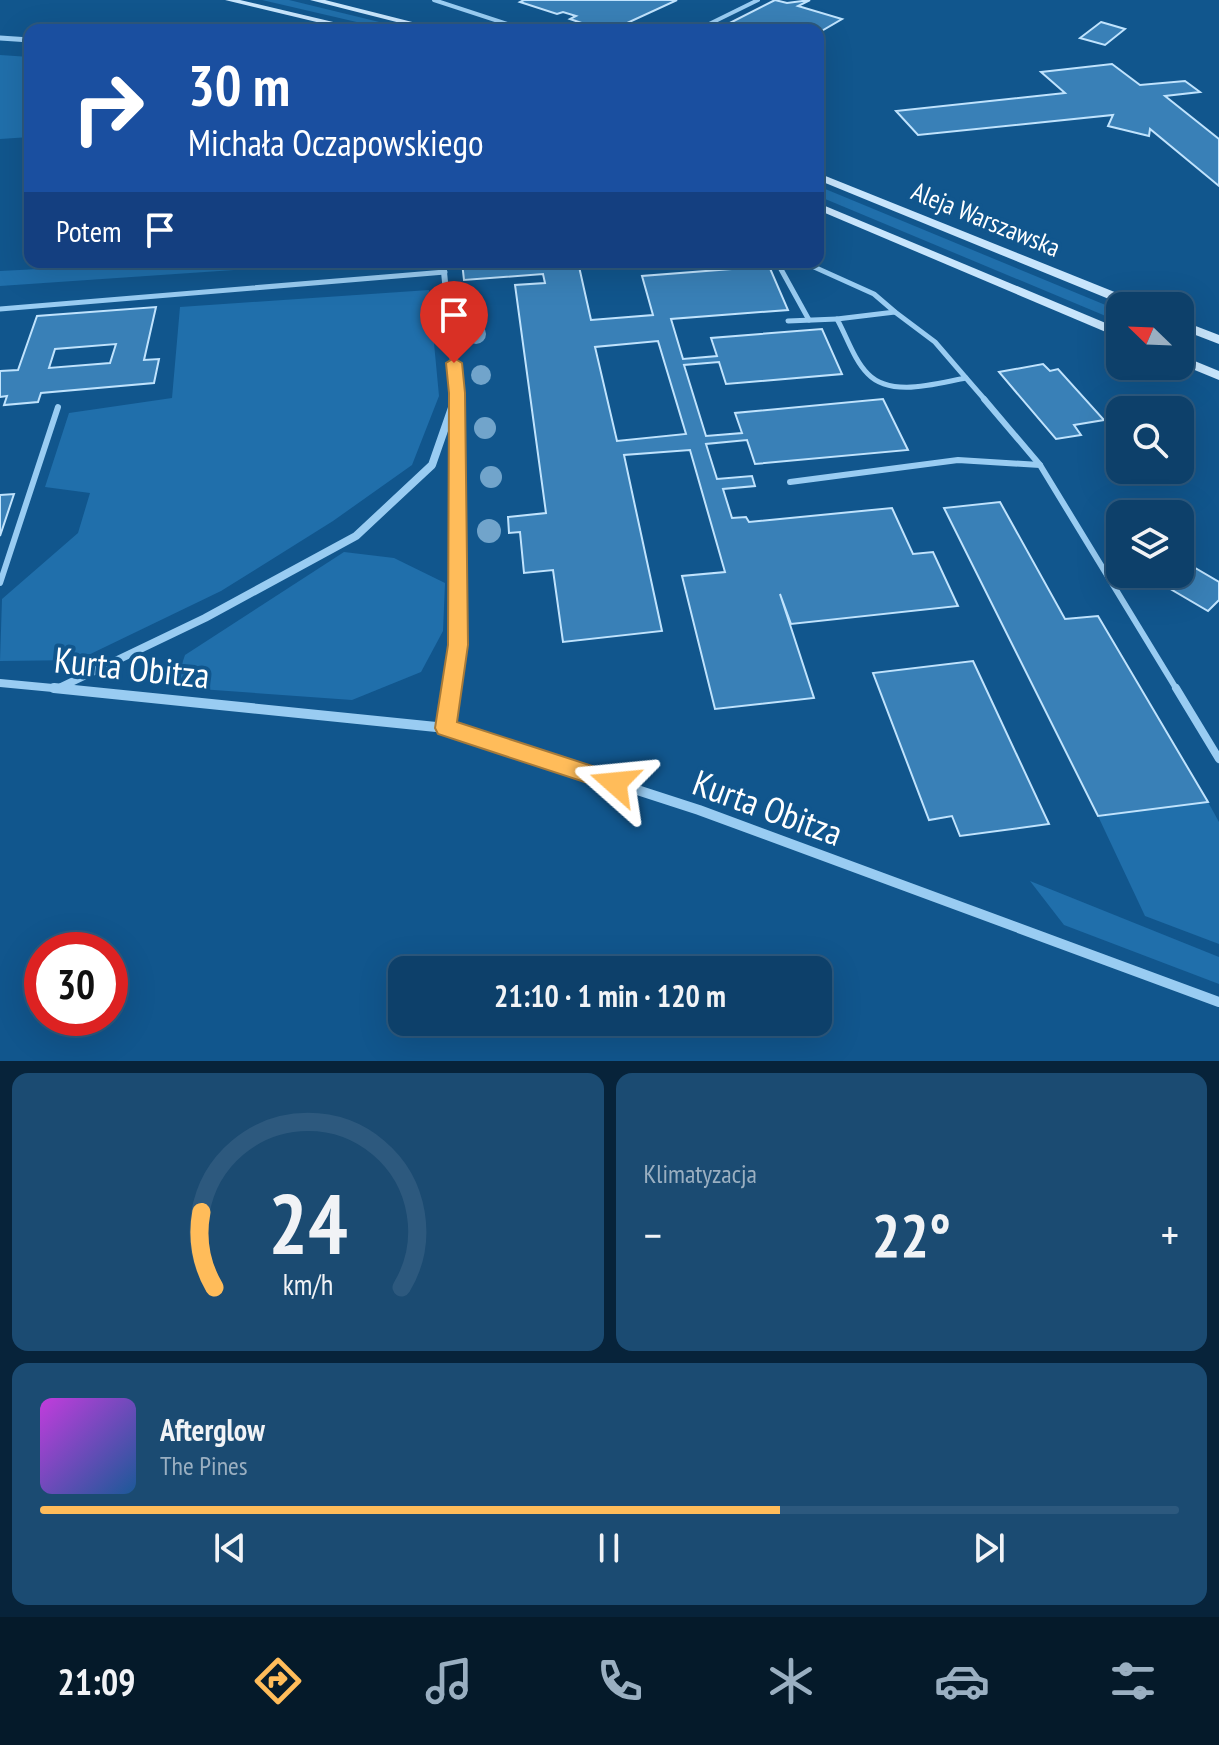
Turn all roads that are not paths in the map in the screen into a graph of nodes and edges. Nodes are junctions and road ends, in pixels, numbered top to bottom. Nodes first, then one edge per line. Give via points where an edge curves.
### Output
1 (229, 0) edge
2 (314, 0) edge
3 (434, 0) edge
4 (758, 0) edge
5 (335, 24) edge
6 (414, 24) edge
7 (508, 24) edge
8 (709, 24) edge
9 (0, 38) edge
10 (24, 40) edge
11 (824, 178) edge
12 (824, 209) edge
13 (444, 268) edge
14 (780, 268) edge
15 (816, 268) edge
16 (445, 272) junction
17 (1106, 293) edge
18 (0, 309) edge
19 (895, 312) junction
20 (837, 319) junction
21 (809, 320) junction
22 (788, 321) dead end
23 (1106, 328) edge
24 (1194, 330) edge
25 (1219, 340) edge
26 (1194, 365) edge
27 (1219, 376) edge
28 (966, 378) junction
29 (457, 393) junction
30 (58, 407) dead end
31 (1040, 465) junction
32 (790, 482) dead end
33 (0, 583) edge
34 (0, 683) edge
35 (60, 688) junction
36 (446, 728) junction
37 (1219, 759) edge
38 (1219, 1002) edge

1 - 5 main road
2 - 6 main road
3 - 7 lane
4 - 8 lane
9 - 10 street
11 - 17 main road, Aleja Warszawska
12 - 23 main road, Aleja Warszawska
13 - 16 street
14 - 21 lane
15 - 19 lane via 874,294
16 - 18 lane
16 - 29 street
19 - 20 lane
19 - 28 lane via 935,342
20 - 21 lane
20 - 28 lane via 877,381 901,386
21 - 22 lane
24 - 25 main road
26 - 27 main road
28 - 31 lane
29 - 35 street via 432,465 356,536
29 - 36 street via 458,645
30 - 33 lane
31 - 32 lane via 958,460
31 - 37 lane
34 - 35 street, Kurta Obitza
35 - 36 street, Kurta Obitza
36 - 38 street, Kurta Obitza via 699,810

